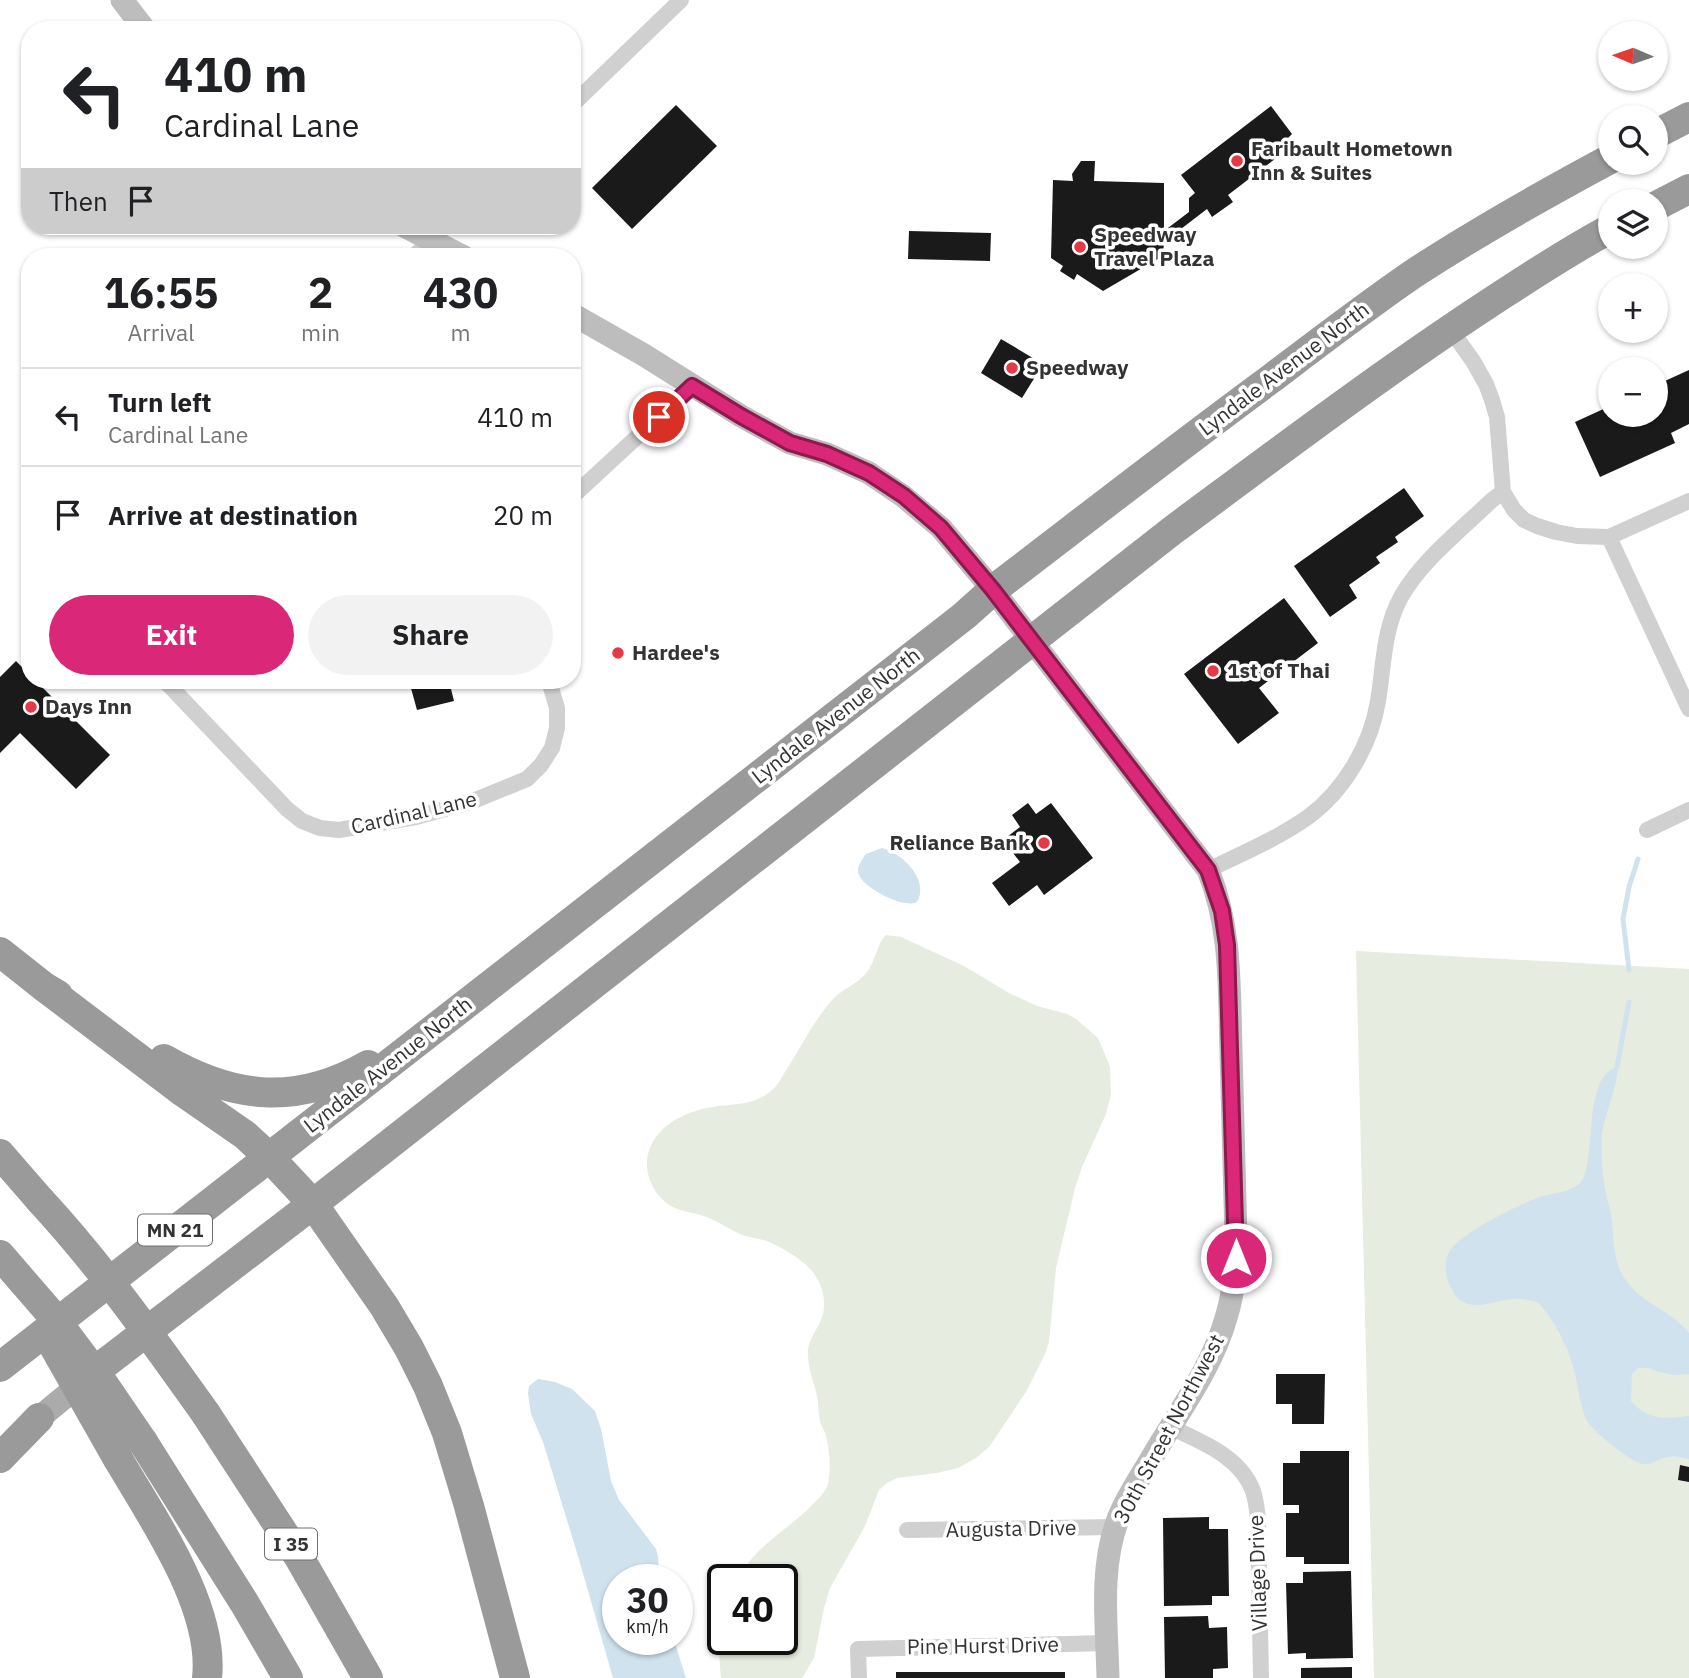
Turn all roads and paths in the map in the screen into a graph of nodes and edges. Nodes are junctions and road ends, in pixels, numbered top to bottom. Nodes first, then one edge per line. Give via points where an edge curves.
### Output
1 (122, 0) edge
2 (681, 0) edge
3 (138, 21) edge
4 (581, 95) edge
5 (1689, 117) edge
6 (1668, 128) edge
7 (1598, 165) edge
8 (1689, 188) edge
9 (1668, 199) edge
10 (437, 235) edge
11 (441, 235) edge
12 (1598, 235) edge
13 (423, 248) edge
14 (455, 248) edge
15 (581, 319) edge
16 (1450, 329) junction
17 (692, 386) junction
18 (581, 489) edge
19 (1503, 492) junction
20 (1689, 501) edge
21 (1609, 537) junction
22 (993, 590) junction
23 (1032, 641) junction
24 (173, 689) edge
25 (551, 689) edge
26 (1689, 709) edge
27 (1689, 810) edge
28 (1647, 830) dead end
29 (1208, 870) junction
30 (0, 953) edge
31 (43, 986) junction
32 (439, 1026) junction
33 (0, 1154) edge
34 (269, 1157) junction
35 (313, 1205) junction
36 (0, 1256) edge
37 (103, 1365) joint
38 (0, 1367) edge
39 (39, 1418) junction
40 (1170, 1427) junction
41 (0, 1447) edge
42 (0, 1458) edge
43 (1116, 1527) junction
44 (907, 1530) dead end
45 (1107, 1643) junction
46 (207, 1678) edge
47 (288, 1678) edge
48 (368, 1678) edge
49 (515, 1678) edge
50 (859, 1678) edge
51 (1108, 1678) edge
52 (1261, 1678) edge

1 - 3 street
2 - 4 street
5 - 6 highway
7 - 22 highway, Lyndale Avenue North via 1452,249 1375,300
8 - 9 highway
10 - 13 street
11 - 14 street
12 - 16 highway
15 - 17 street, 30th Street Northwest
16 - 19 street via 1473,361 1492,400
16 - 23 highway via 1316,423
17 - 18 street
17 - 22 street, 30th Street Northwest via 790,443 869,473 904,496 941,528
19 - 21 street via 1524,520 1537,526 1577,536
19 - 29 street via 1423,566 1401,598 1386,636 1371,730 1341,784 1308,817
20 - 21 street
21 - 26 street
22 - 23 street, 30th Street Northwest
22 - 32 highway, Lyndale Avenue North
23 - 29 street, 30th Street Northwest
23 - 35 highway
24 - 25 street, Cardinal Lane via 287,809 302,821 339,830 416,817 527,779 552,748 557,708
27 - 28 street
29 - 40 street, 30th Street Northwest via 1222,911 1227,945 1235,1269 1218,1342
30 - 31 highway
31 - 32 highway via 185,1072 259,1093 331,1083
31 - 34 highway
32 - 34 highway, Lyndale Avenue North / MN 21
33 - 48 highway, I 35, bridge via 117,1291 206,1414 299,1557
34 - 35 highway
34 - 38 highway, Lyndale Avenue North / MN 21
35 - 37 highway
35 - 49 highway via 384,1306 428,1387 447,1433
36 - 46 highway, bridge via 166,1541 205,1634
36 - 47 highway, bridge via 102,1382
37 - 39 main road
39 - 41 highway
39 - 42 highway
40 - 43 street, 30th Street Northwest
40 - 52 street, Village Drive via 1233,1462 1254,1494
43 - 44 street, Augusta Drive
43 - 45 street, 30th Street Northwest via 1107,1565
45 - 50 street, Pine Hurst Drive via 858,1649
45 - 51 street, 30th Street Northwest

